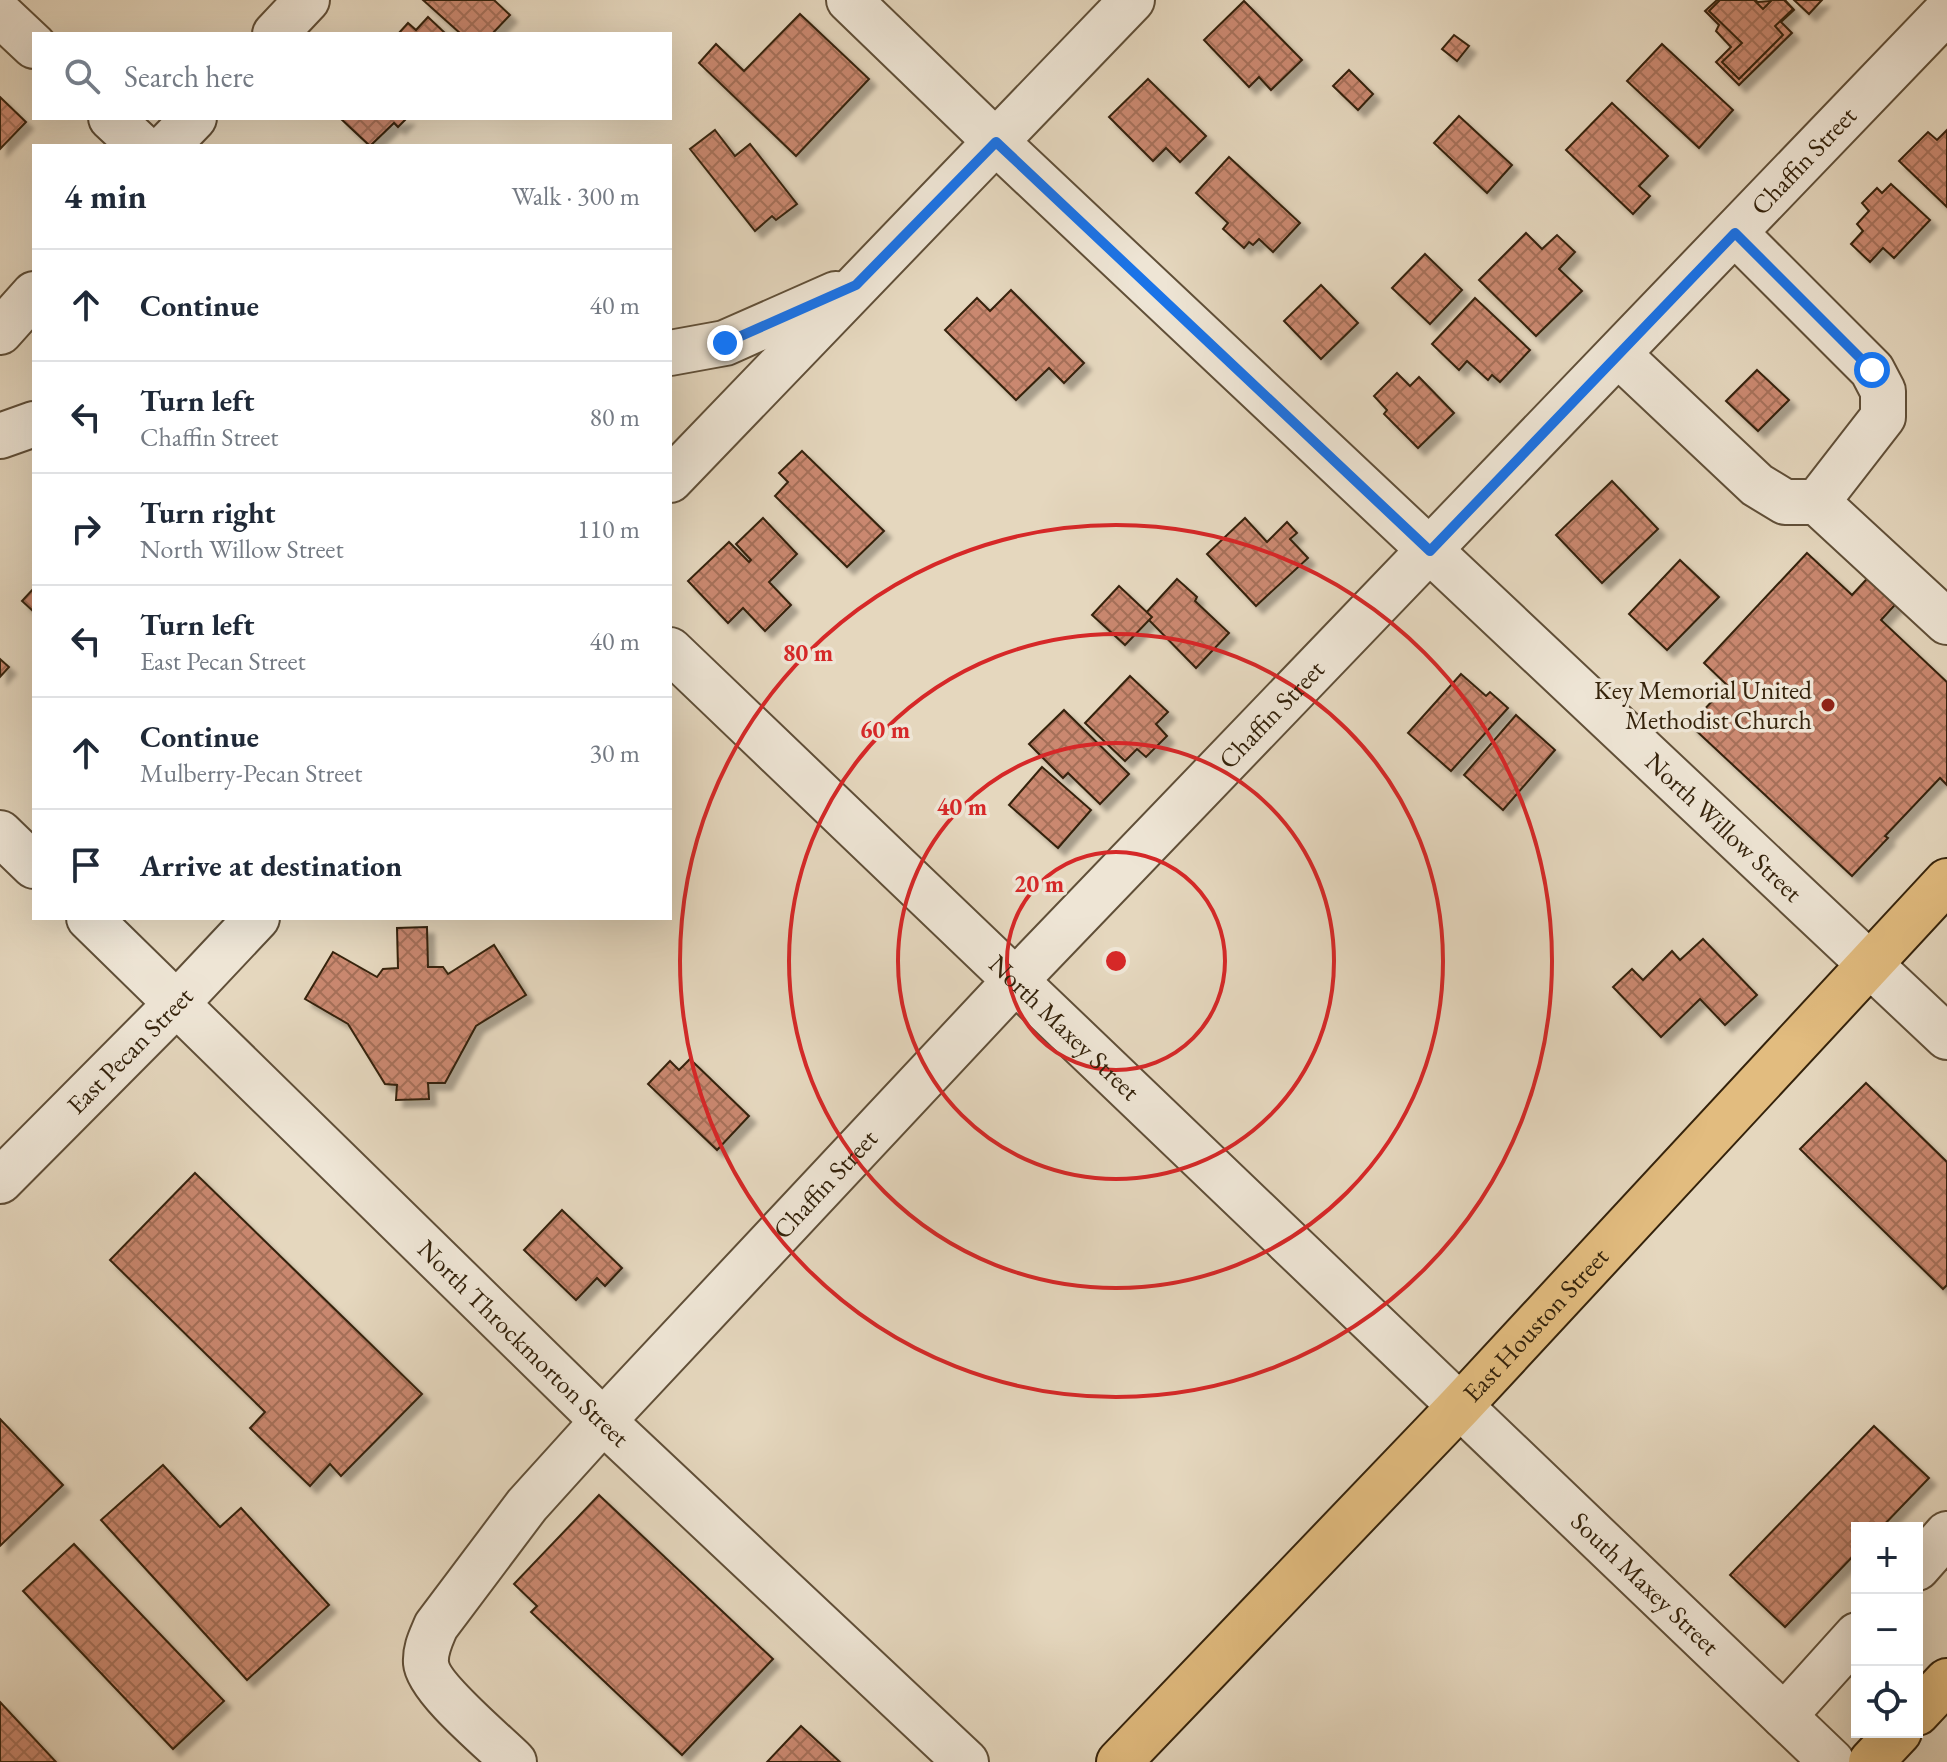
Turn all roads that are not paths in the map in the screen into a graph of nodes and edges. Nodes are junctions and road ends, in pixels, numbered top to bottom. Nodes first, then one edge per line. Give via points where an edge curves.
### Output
1 (307, 0) edge
2 (849, 0) edge
3 (1132, 0) edge
4 (1947, 11) edge
5 (0, 14) edge
6 (277, 32) edge
7 (32, 44) edge
8 (113, 120) edge
9 (192, 120) edge
10 (996, 142) junction
11 (139, 144) edge
12 (169, 144) edge
13 (1735, 233) junction
14 (856, 285) junction
15 (32, 296) edge
16 (0, 332) edge
17 (672, 353) edge
18 (1619, 355) junction
19 (32, 425) edge
20 (0, 436) edge
21 (672, 478) edge
22 (1817, 502) junction
23 (1430, 551) junction
24 (1947, 622) edge
25 (672, 652) edge
26 (0, 833) edge
27 (32, 864) edge
28 (1947, 881) edge
29 (91, 920) edge
30 (255, 920) edge
31 (1868, 963) junction
32 (1016, 980) junction
33 (178, 1002) junction
34 (1947, 1037) edge
35 (0, 1181) edge
36 (1460, 1406) junction
37 (603, 1421) junction
38 (1947, 1534) edge
39 (1923, 1561) edge
40 (1851, 1646) edge
41 (1784, 1716) junction
42 (1892, 1738) edge
43 (1123, 1761) edge
44 (514, 1762) edge
45 (966, 1762) edge
46 (1832, 1762) edge
47 (1871, 1762) edge

1 - 6 street
2 - 10 street, North Willow Street
3 - 10 street
4 - 13 street, Chaffin Street
5 - 7 street
8 - 11 street
9 - 12 street
10 - 14 street
10 - 23 street, North Willow Street
13 - 18 street, Chaffin Street
13 - 22 street via 1872,370 1883,391 1883,417
14 - 17 street via 725,343
14 - 21 street
15 - 16 street
18 - 22 street via 1757,485 1785,502
18 - 23 street, Chaffin Street
19 - 20 street
22 - 24 street
23 - 31 street, North Willow Street
23 - 32 street, Chaffin Street
25 - 32 street, North Maxey Street
26 - 27 street
28 - 31 main road, East Houston Street
29 - 33 street, North Throckmorton Street
30 - 33 street, East Pecan Street
31 - 34 street, North Willow Street
31 - 36 main road, East Houston Street
32 - 36 street, North Maxey Street
32 - 37 street, Chaffin Street
33 - 35 street, East Pecan Street
33 - 37 street, North Throckmorton Street
36 - 41 street, South Maxey Street
36 - 43 main road, East Houston Street
37 - 44 street, Chaffin Street via 527,1505 436,1626 427,1648 431,1679
37 - 45 street, North Throckmorton Street
38 - 39 street
40 - 41 street
41 - 46 street, South Maxey Street
42 - 47 main road

